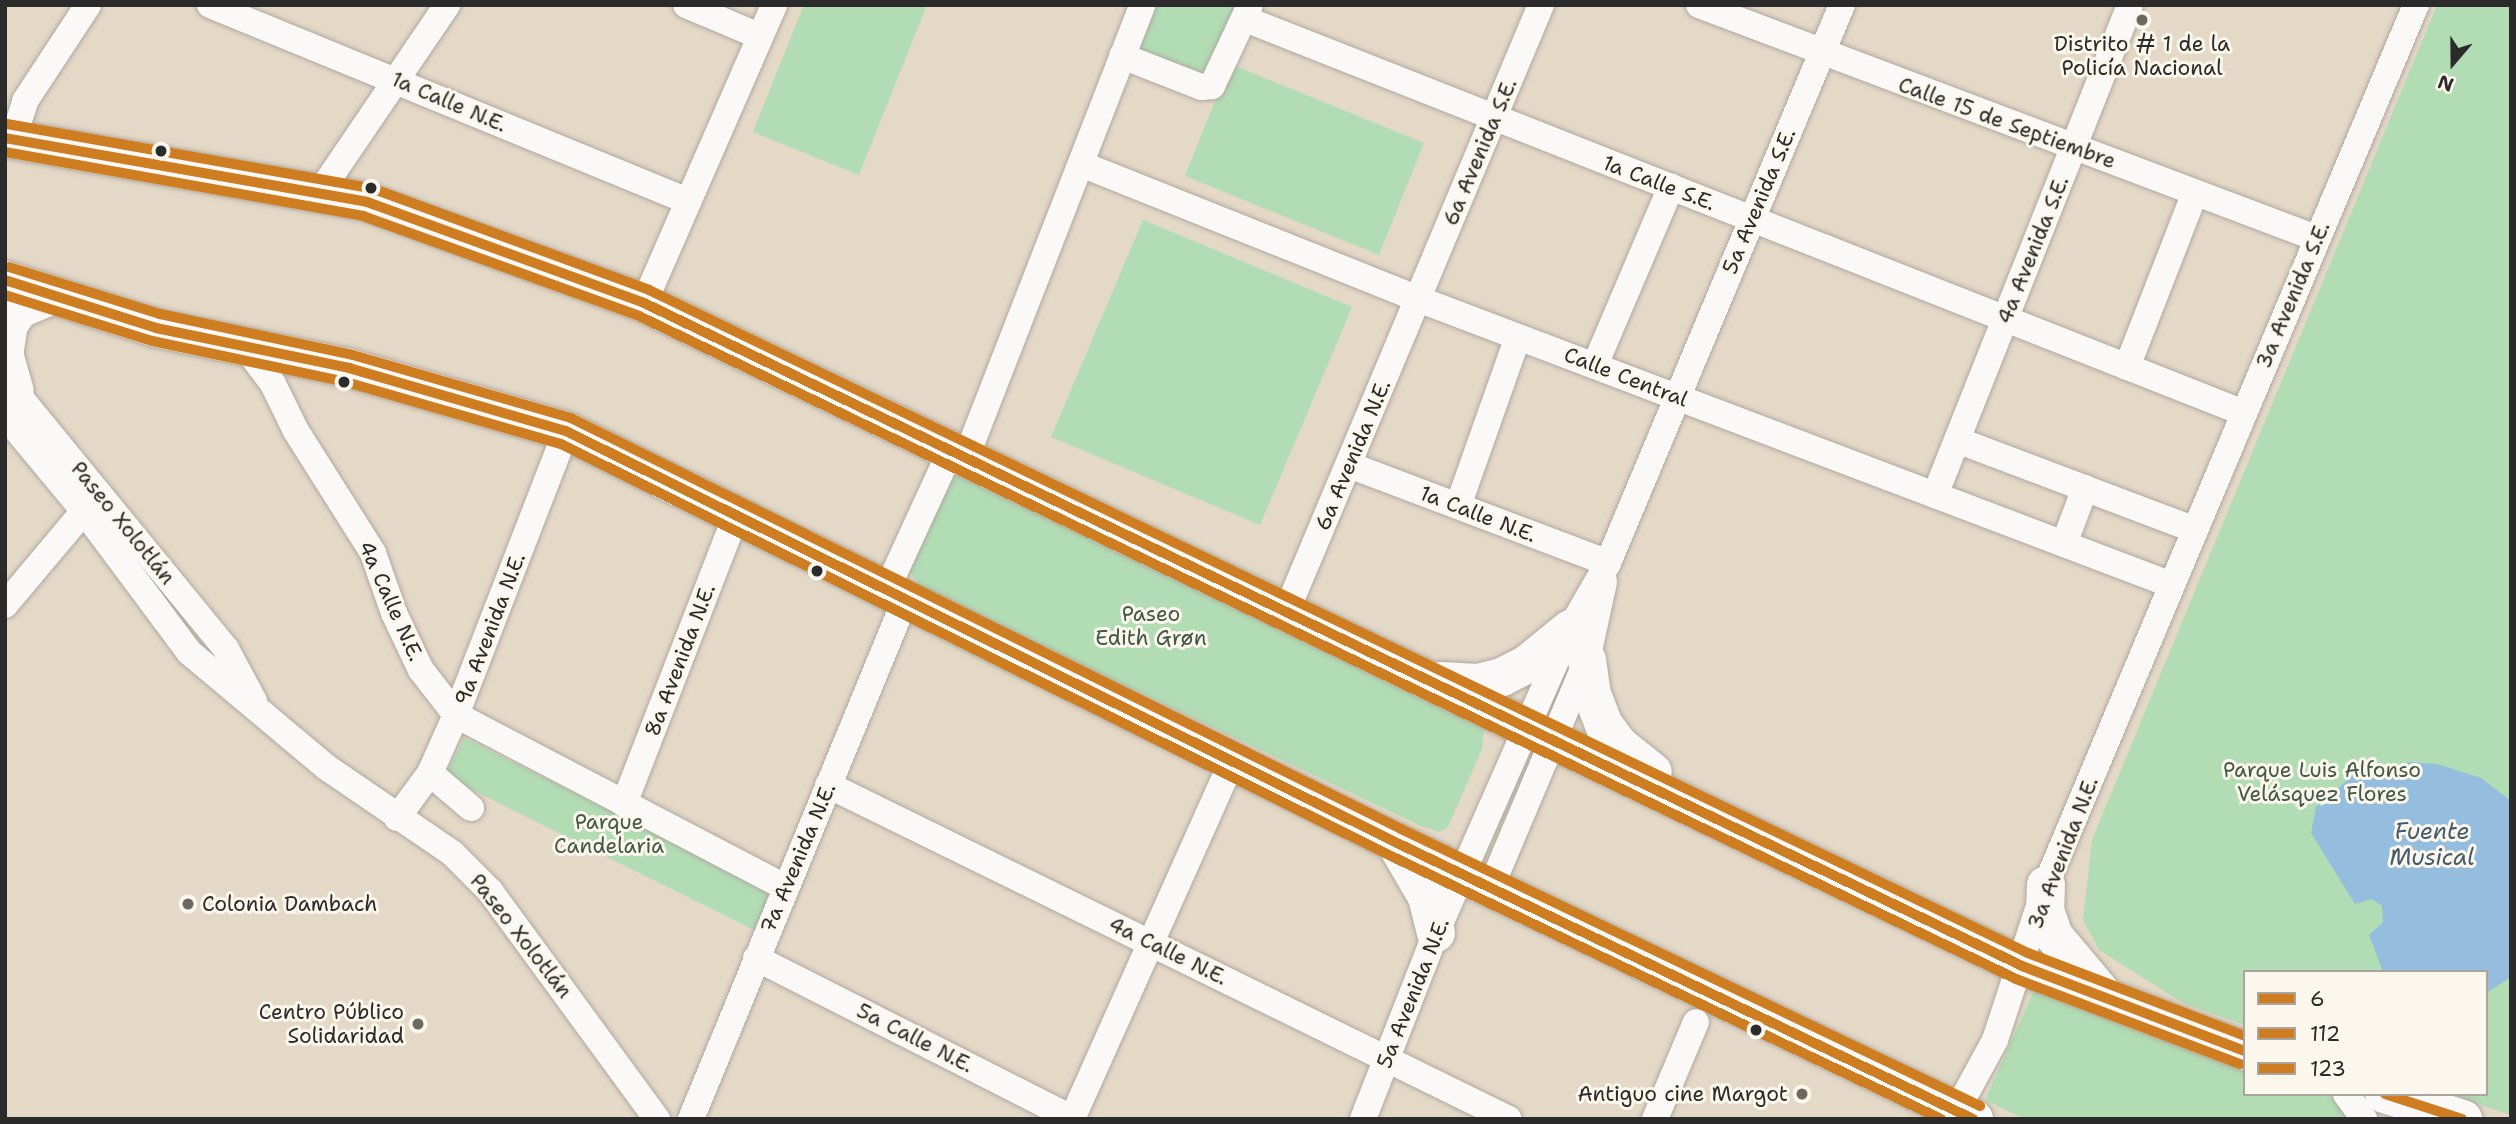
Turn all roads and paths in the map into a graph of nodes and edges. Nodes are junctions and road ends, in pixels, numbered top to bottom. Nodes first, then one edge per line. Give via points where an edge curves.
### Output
1 (88, 5) edge
2 (210, 5) edge
3 (447, 5) edge
4 (686, 5) edge
5 (774, 5) edge
6 (1142, 5) edge
7 (1541, 5) edge
8 (1699, 5) edge
9 (1842, 5) edge
10 (2130, 5) edge
11 (2416, 5) edge
12 (1247, 12) edge
13 (759, 36) junction
14 (1821, 54) junction
15 (1122, 56) junction
16 (394, 79) junction
17 (1494, 118) junction
18 (8, 146) edge
19 (2074, 148) junction
20 (1081, 164) junction
21 (1671, 187) junction
22 (320, 192) junction
23 (2195, 193) junction
24 (688, 201) junction
25 (1752, 219) junction
26 (2316, 238) junction
27 (5, 280) edge
28 (50, 296) junction
29 (1418, 299) junction
30 (644, 303) junction
31 (2006, 320) junction
32 (1518, 337) junction
33 (246, 348) junction
34 (5, 349) edge
35 (1595, 365) junction
36 (2127, 367) junction
37 (8, 386) edge
38 (1677, 397) junction
39 (2244, 413) junction
40 (566, 431) junction
41 (1957, 440) junction
42 (960, 452) junction
43 (1349, 465) junction
44 (2085, 488) junction
45 (1935, 495) junction
46 (1458, 506) junction
47 (84, 511) junction
48 (736, 515) junction
49 (2195, 530) junction
50 (2064, 544) junction
51 (1608, 563) junction
52 (2172, 585) junction
53 (897, 593) junction
54 (5, 605) edge
55 (1287, 611) junction
56 (1578, 645) junction
57 (1423, 677) junction
58 (257, 705) junction
59 (456, 715) junction
60 (1539, 733) junction
61 (1232, 761) junction
62 (430, 773) junction
63 (828, 785) junction
64 (624, 804) junction
65 (471, 808) dead end
66 (1714, 817) junction
67 (397, 818) junction
68 (1395, 842) junction
69 (1476, 880) junction
70 (2046, 885) junction
71 (785, 887) junction
72 (1436, 933) junction
73 (1151, 943) junction
74 (756, 958) junction
75 (2022, 965) junction
76 (2112, 1004) junction
77 (1696, 1022) dead end
78 (2243, 1050) edge
79 (1388, 1058) junction
80 (2347, 1096) edge
81 (2389, 1096) edge
82 (1961, 1116) edge
83 (1073, 1118) edge
84 (2449, 1118) edge
85 (657, 1119) edge
86 (691, 1119) edge
87 (1363, 1119) edge
88 (1509, 1119) edge
89 (1655, 1119) edge
90 (2364, 1119) edge

1 - 18 street via 25,101
2 - 16 street, 1a Calle N.E.
3 - 16 street
4 - 13 street
5 - 13 street
6 - 15 street, 7a Avenida N.E.
7 - 17 street, 6a Avenida S.E.
8 - 14 street, Calle 15 de Septiembre
9 - 14 street, 5a Avenida S.E.
10 - 19 street, 4a Avenida S.E.
11 - 26 street, 3a Avenida S.E.
12 - 15 street via 1212,86 1201,88
12 - 17 street, 1a Calle S.E.
13 - 24 street
14 - 19 street, Calle 15 de Septiembre
14 - 25 street, 5a Avenida S.E.
15 - 20 street, 7a Avenida N.E.
16 - 22 street
16 - 24 street, 1a Calle N.E.
17 - 21 street, 1a Calle S.E.
17 - 29 street, 6a Avenida S.E.
18 - 22 highway
19 - 23 street, Calle 15 de Septiembre
19 - 31 street, 4a Avenida S.E.
20 - 29 street, Calle Central
20 - 42 street, 7a Avenida N.E.
21 - 25 street, 1a Calle S.E.
21 - 35 street
22 - 30 highway via 404,213
23 - 26 street, Calle 15 de Septiembre
23 - 36 street
24 - 30 street
25 - 31 street, 1a Calle S.E.
25 - 38 street, 5a Avenida S.E.
26 - 39 street, 3a Avenida S.E.
27 - 28 highway
28 - 33 highway via 156,328
28 - 34 highway via 20,309 9,324
29 - 32 street, Calle Central
29 - 43 street, 6a Avenida N.E.
30 - 42 highway
31 - 36 street, 1a Calle S.E.
31 - 41 street, 4a Avenida S.E.
32 - 35 street, Calle Central
32 - 46 street
33 - 40 highway via 361,372
33 - 59 street, 4a Calle N.E. via 273,384 296,432 373,553 421,670
35 - 38 street, Calle Central
36 - 39 street, 1a Calle S.E.
37 - 47 street, Paseo Xolotlán
37 - 58 street, Paseo Xolotlán via 226,649
38 - 45 street, Calle Central
38 - 51 street, 5a Avenida N.E.
39 - 49 street, 3a Avenida S.E.
40 - 48 highway
40 - 59 street, 9a Avenida N.E.
41 - 44 street
41 - 45 street, 4a Avenida S.E.
42 - 53 street, 7a Avenida N.E.
42 - 55 highway
43 - 46 street, 1a Calle N.E.
43 - 55 street, 6a Avenida N.E.
44 - 49 street
44 - 50 street
45 - 50 street, Calle Central
46 - 51 street, 1a Calle N.E.
47 - 54 street
47 - 58 street, Paseo Xolotlán via 189,652
48 - 53 highway
48 - 64 street, 8a Avenida N.E.
49 - 52 street, 3a Avenida S.E.
50 - 52 street, Calle Central
51 - 56 street, 5a Avenida N.E.
51 - 56 street, 5a Avenida N.E.
52 - 70 street, 3a Avenida N.E.
53 - 61 highway
53 - 63 street, 7a Avenida N.E.
55 - 57 highway
56 - 57 highway via 1502,677 1471,684
56 - 60 street, 5a Avenida N.E.
56 - 60 street, 5a Avenida N.E.
56 - 66 highway via 1596,709 1610,734 1627,753
57 - 60 highway
58 - 67 street, Paseo Xolotlán via 326,767
59 - 62 street, 9a Avenida N.E.
59 - 64 street, 4a Calle N.E.
60 - 66 highway
60 - 69 street, 5a Avenida N.E.
61 - 68 highway
61 - 73 street
62 - 65 street
62 - 67 street, 9a Avenida N.E.
63 - 71 street, 7a Avenida N.E.
63 - 73 street, 4a Calle N.E.
64 - 71 street, 4a Calle N.E.
66 - 75 highway
67 - 85 street, Paseo Xolotlán via 452,852 490,891
68 - 69 highway
68 - 72 highway via 1427,897
69 - 72 street, 5a Avenida N.E.
69 - 82 highway
70 - 75 street, 3a Avenida N.E.
70 - 76 highway via 2045,910 2053,936
71 - 74 street, 7a Avenida N.E.
72 - 79 street, 5a Avenida N.E.
73 - 79 street, 4a Calle N.E.
73 - 83 street
74 - 83 street, 5a Calle N.E.
74 - 86 street, 7a Avenida N.E.
75 - 76 highway
75 - 82 street, 3a Avenida N.E.
76 - 78 highway
77 - 89 street
79 - 87 street, 5a Avenida N.E.
79 - 88 street, 4a Calle N.E.
80 - 90 street
81 - 84 highway

